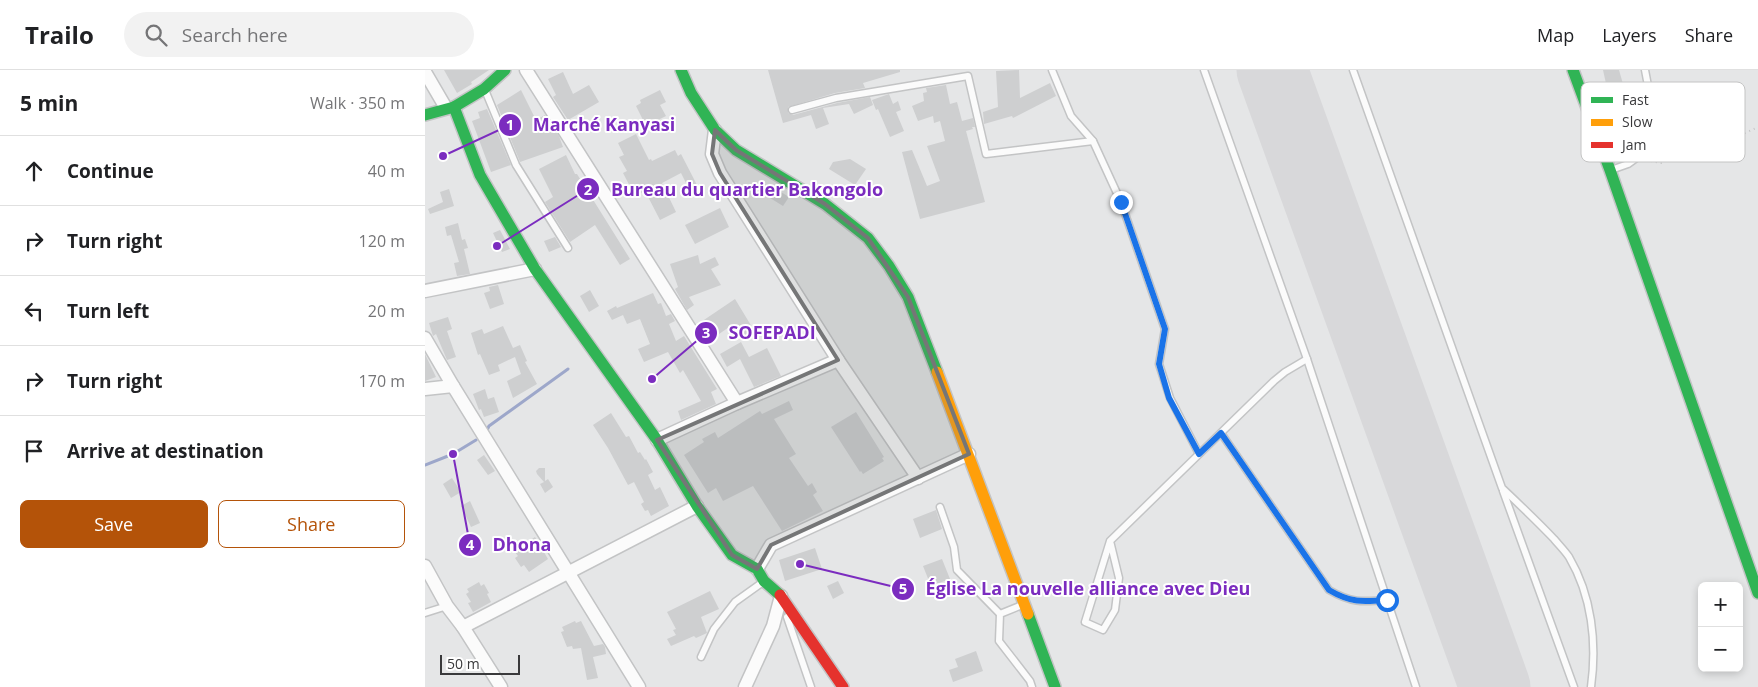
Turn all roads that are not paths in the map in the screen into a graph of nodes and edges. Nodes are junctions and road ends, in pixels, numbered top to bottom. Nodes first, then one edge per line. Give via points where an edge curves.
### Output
1 (505, 70) edge
2 (526, 70) edge
3 (681, 70) edge
4 (1051, 70) edge
5 (1204, 70) edge
6 (1353, 70) edge
7 (1573, 70) edge
8 (425, 72) edge
9 (484, 89) junction
10 (1581, 92) edge
11 (450, 107) junction
12 (792, 110) dead end
13 (425, 115) edge
14 (715, 130) junction
15 (1093, 141) junction
16 (1607, 162) edge
17 (1631, 162) edge
18 (1610, 170) junction
19 (568, 248) dead end
20 (535, 269) junction
21 (425, 291) edge
22 (425, 338) edge
23 (1307, 359) junction
24 (838, 360) junction
25 (453, 386) junction
26 (425, 388) edge
27 (737, 403) junction
28 (1221, 433) junction
29 (657, 440) junction
30 (969, 454) junction
31 (1199, 454) junction
32 (918, 478) junction
33 (1502, 488) junction
34 (697, 506) junction
35 (940, 507) dead end
36 (1110, 541) junction
37 (425, 566) edge
38 (757, 570) junction
39 (569, 572) junction
40 (765, 581) junction
41 (1758, 593) edge
42 (781, 596) junction
43 (1387, 600) junction
44 (1023, 605) junction
45 (447, 606) junction
46 (425, 613) edge
47 (1000, 614) junction
48 (463, 627) junction
49 (701, 657) dead end
50 (501, 687) edge
51 (639, 687) edge
52 (745, 687) edge
53 (811, 687) edge
54 (843, 687) edge
55 (1032, 687) edge
56 (1055, 687) edge
57 (1416, 687) edge
58 (1574, 687) edge
59 (1591, 687) edge

1 - 9 street
2 - 27 street
3 - 14 street via 691,93
4 - 15 lane via 1071,116
5 - 23 lane
6 - 33 lane
7 - 10 street
8 - 11 street
9 - 11 street
9 - 19 lane via 516,165
11 - 13 street
11 - 20 street via 480,175
12 - 15 lane via 836,98 968,76 986,154
14 - 24 street via 712,154 720,173
14 - 30 street via 736,150 825,204 873,245 908,297
15 - 31 lane via 1121,202 1165,329 1159,364 1169,398
16 - 18 street
17 - 18 lane
18 - 41 street
20 - 21 street
20 - 29 street
22 - 25 street
23 - 28 lane via 1274,381
23 - 43 lane
24 - 27 street
24 - 32 street
25 - 26 street
25 - 39 street
27 - 29 street
28 - 31 lane
28 - 43 lane via 1329,590 1344,599 1363,602
29 - 34 street
30 - 32 street
30 - 44 street
31 - 36 lane
32 - 38 street via 771,545
33 - 58 lane
33 - 59 lane via 1568,555 1577,574 1593,631
34 - 38 street via 731,555
34 - 39 street
35 - 47 lane via 954,547 957,570
36 - 36 lane via 1085,622 1103,630 1115,610 1119,578
37 - 45 street
38 - 40 street
39 - 48 street
39 - 51 street
40 - 42 street
40 - 49 lane via 735,602 714,629
42 - 52 street via 773,626
42 - 53 lane
42 - 54 street
43 - 57 lane
44 - 47 lane
44 - 56 street
45 - 46 lane
45 - 48 street
47 - 55 lane via 999,641
48 - 50 street

